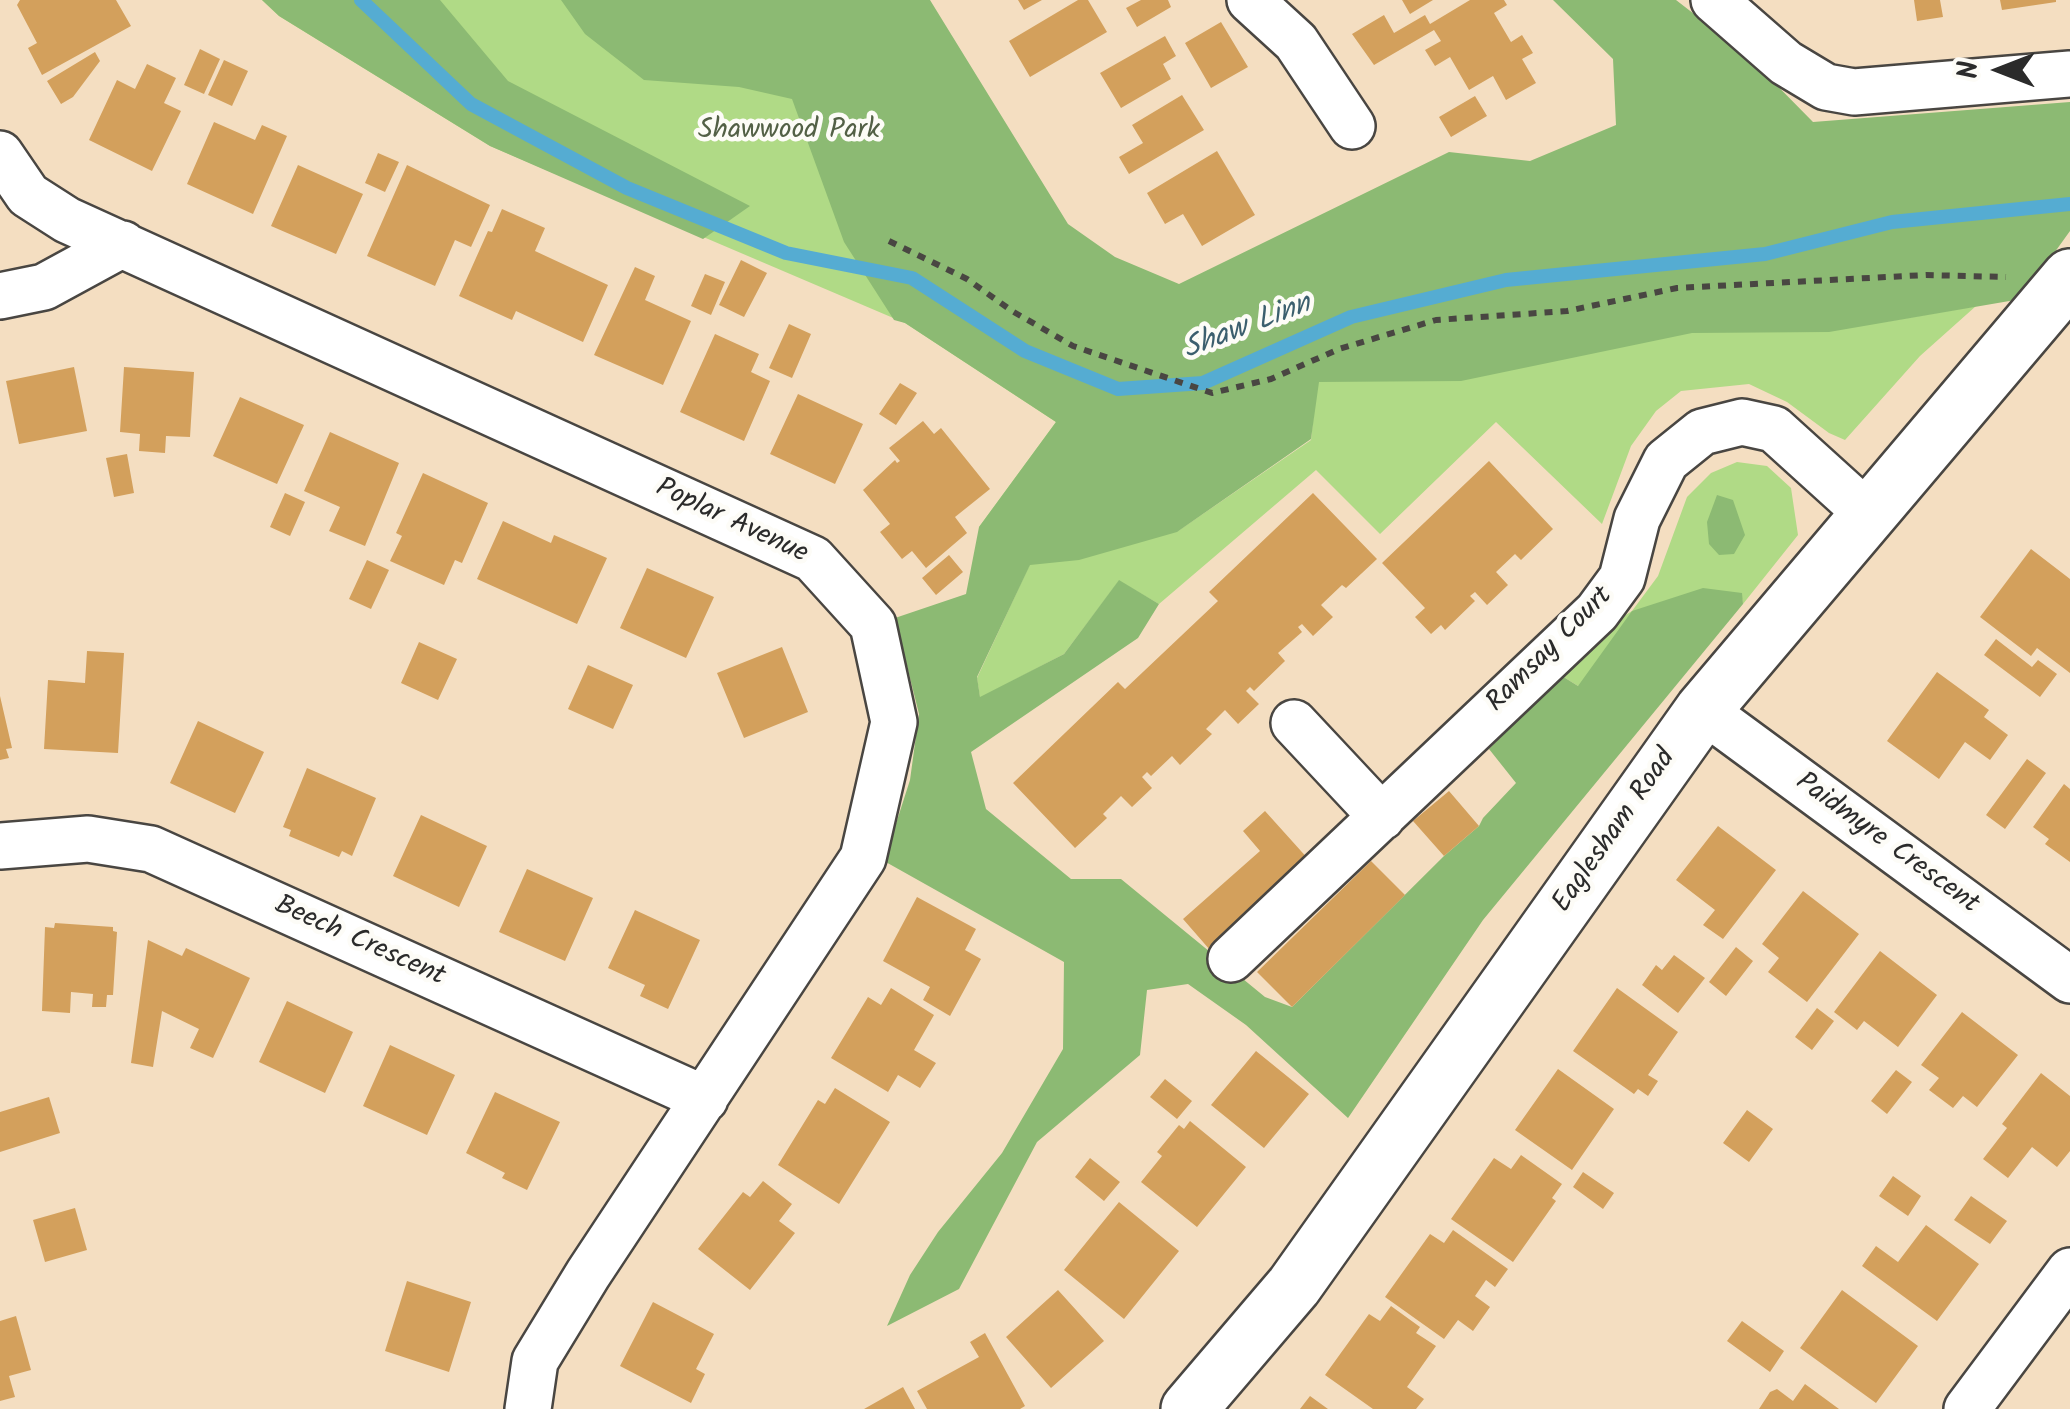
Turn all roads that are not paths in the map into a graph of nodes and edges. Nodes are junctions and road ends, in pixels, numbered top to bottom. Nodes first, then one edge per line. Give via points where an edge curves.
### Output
1 (1250, 0) edge
2 (1714, 0) edge
3 (2070, 74) edge
4 (1352, 126) dead end
5 (0, 154) edge
6 (122, 244) junction
7 (2070, 277) edge
8 (0, 296) edge
9 (1870, 516) junction
10 (1703, 710) junction
11 (1294, 723) dead end
12 (1382, 816) junction
13 (0, 846) edge
14 (1231, 959) dead end
15 (2070, 980) edge
16 (705, 1100) junction
17 (2070, 1271) edge
18 (528, 1409) edge
19 (1189, 1409) edge
20 (1967, 1409) edge

1 - 4 street via 1296,42
2 - 3 street via 1786,63 1826,87 1854,92
5 - 6 street, Poplar Avenue via 28,195
6 - 8 street via 44,287
6 - 16 street, Poplar Avenue via 813,559 872,625 894,722 863,858
7 - 9 street, Eaglesham Road
9 - 10 street, Eaglesham Road
9 - 12 street, Ramsay Court via 1774,430 1742,422 1702,432 1666,462 1637,520 1622,578 1598,612
10 - 15 street, Paidmyre Crescent
10 - 19 street, Eaglesham Road via 1294,1286
11 - 12 street
12 - 14 street, Ramsay Court
13 - 16 street, Beech Crescent via 88,838 150,849
16 - 18 street, Poplar Avenue via 536,1361
17 - 20 street

